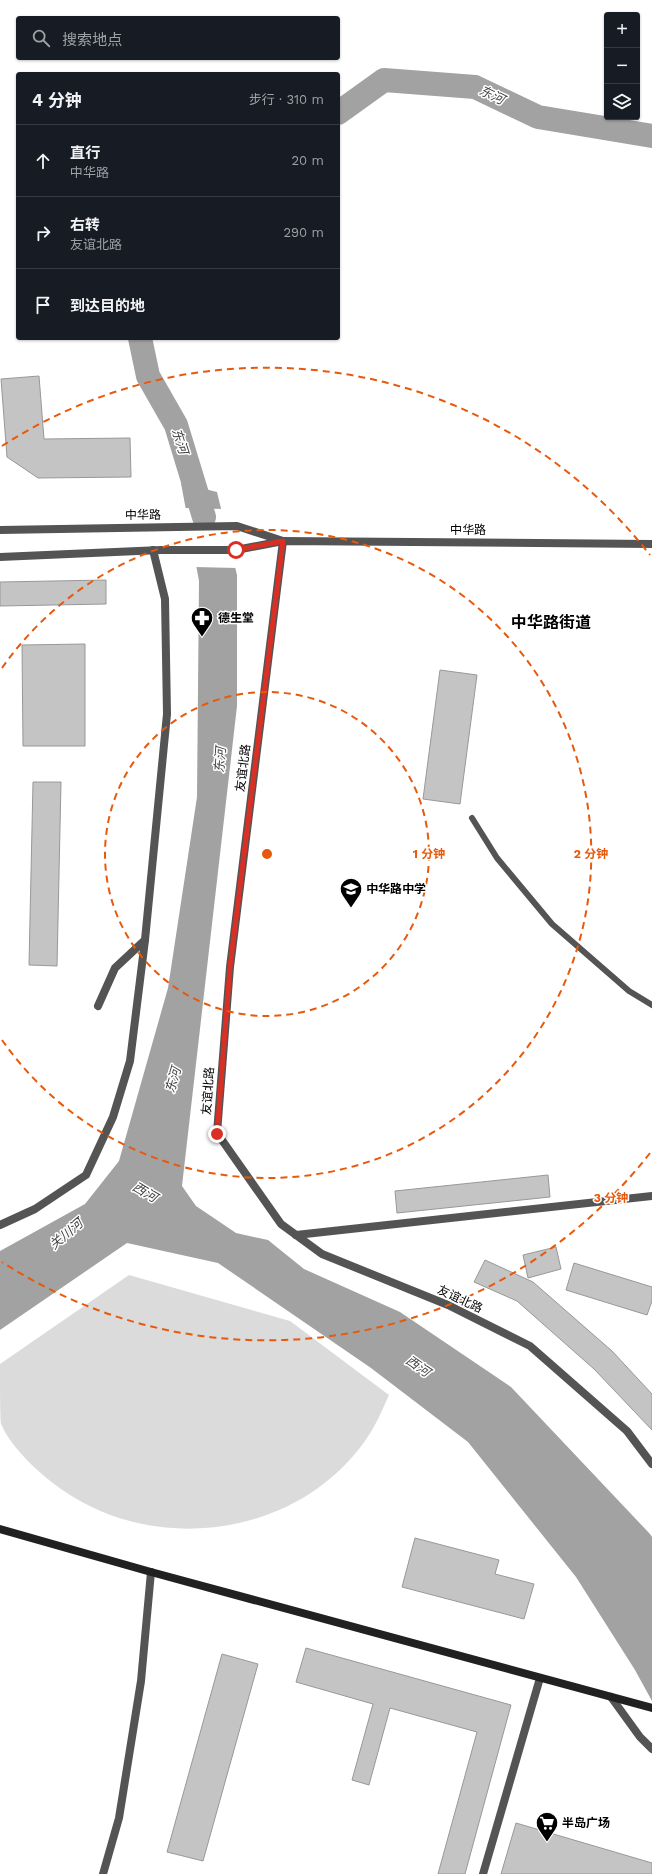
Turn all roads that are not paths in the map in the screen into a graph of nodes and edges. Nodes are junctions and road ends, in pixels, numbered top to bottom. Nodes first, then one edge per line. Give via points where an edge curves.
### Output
1 (0, 530) edge
2 (283, 541) junction
3 (652, 544) edge
4 (157, 550) junction
5 (0, 557) edge
6 (472, 818) dead end
7 (145, 940) junction
8 (652, 1005) edge
9 (98, 1006) dead end
10 (652, 1196) edge
11 (0, 1225) edge
12 (296, 1235) junction
13 (652, 1464) edge
14 (0, 1529) edge
15 (151, 1572) junction
16 (540, 1678) junction
17 (611, 1697) junction
18 (652, 1708) edge
19 (652, 1750) edge
20 (103, 1874) edge
21 (484, 1874) edge

1 - 2 street, 中华路 via 237,526
2 - 3 street, 中华路
2 - 4 street, 中华路 via 236,550
2 - 12 street, 友谊北路 via 230,967 217,1134 281,1224
4 - 5 street, 中华路
4 - 7 street via 165,599 167,714
6 - 8 lane via 497,858 552,924 629,991
7 - 9 street via 115,968
7 - 11 street via 130,1061 113,1117 86,1175 35,1209
10 - 12 street
12 - 13 street, 友谊北路 via 322,1254 448,1305 530,1346 627,1431
14 - 15 main road
15 - 16 main road
15 - 20 street via 141,1681 134,1726 119,1818
16 - 17 main road
16 - 21 street
17 - 18 main road
17 - 19 street

